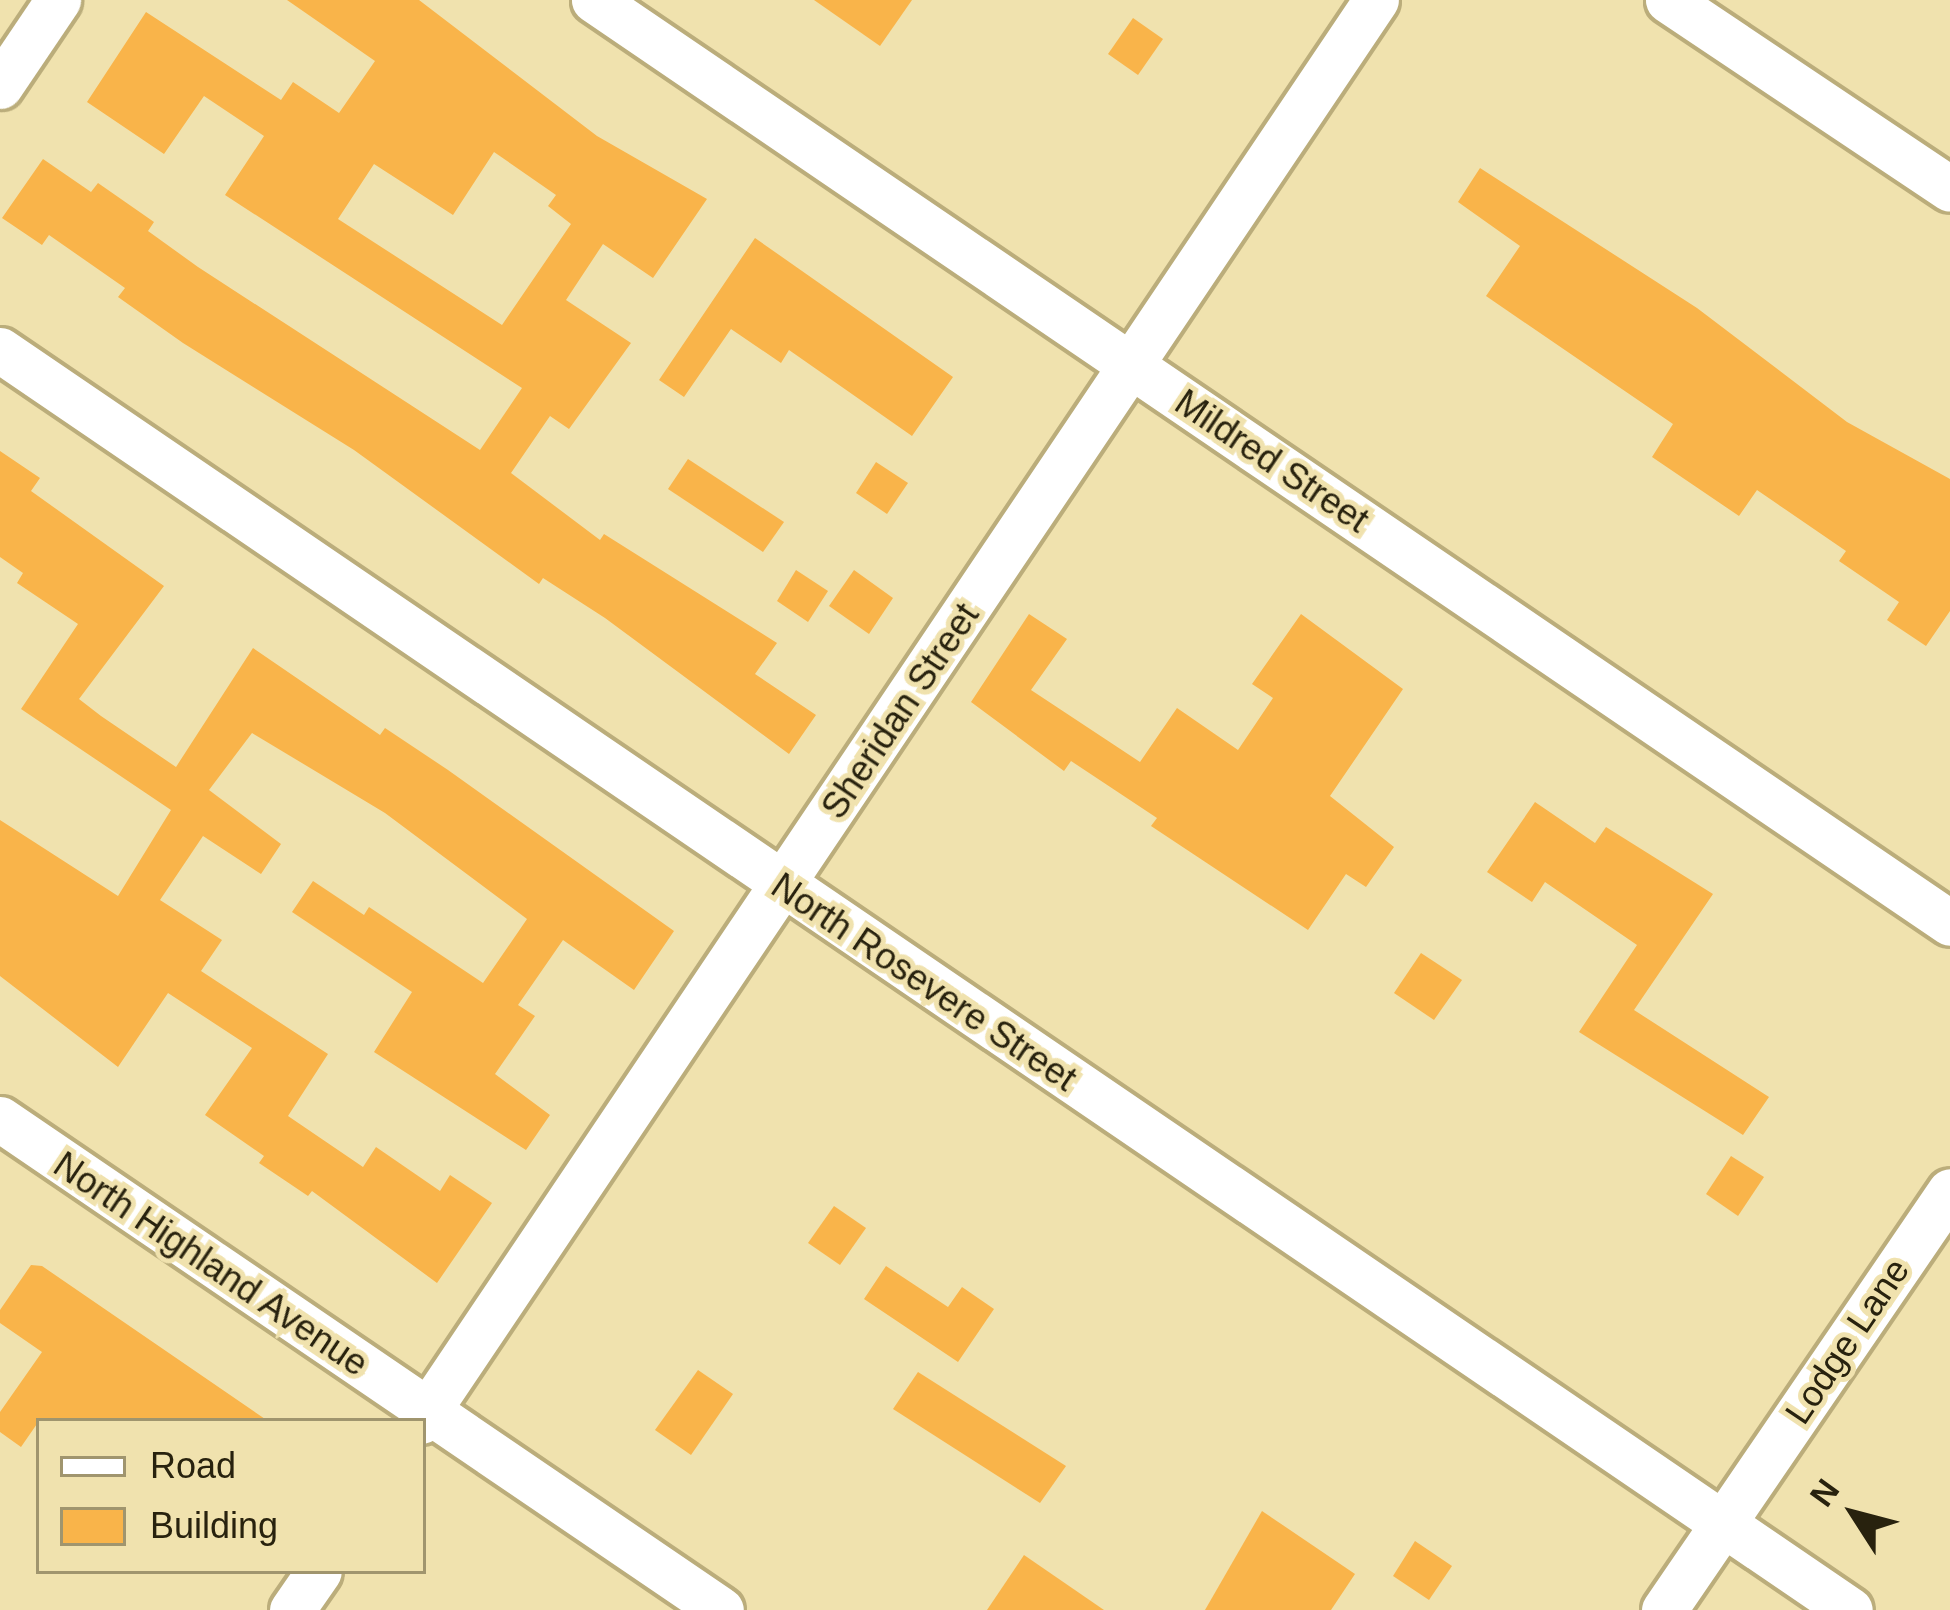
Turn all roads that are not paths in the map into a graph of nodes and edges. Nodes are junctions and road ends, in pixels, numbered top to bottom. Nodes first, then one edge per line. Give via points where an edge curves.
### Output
1 (58, 0) edge
2 (594, 0) edge
3 (1376, 0) edge
4 (1668, 0) edge
5 (0, 86) edge
6 (1950, 189) edge
7 (0, 350) edge
8 (1130, 362) junction
9 (783, 886) junction
10 (1950, 923) edge
11 (0, 1119) edge
12 (1950, 1191) edge
13 (424, 1416) edge
14 (1722, 1524) junction
15 (317, 1574) edge
16 (292, 1610) edge
17 (721, 1610) edge
18 (1664, 1610) edge
19 (1850, 1610) edge

1 - 5 street
2 - 8 street, Mildred Street
3 - 8 street, Sheridan Street
4 - 6 street
7 - 9 street, North Rosevere Street
8 - 9 street, Sheridan Street
8 - 10 street, Mildred Street
9 - 13 street, Sheridan Street
9 - 14 street, North Rosevere Street
11 - 13 street, North Highland Avenue
12 - 14 street, Lodge Lane
13 - 17 street, North Highland Avenue
14 - 18 street, Lodge Lane
14 - 19 street, North Rosevere Street
15 - 16 street

